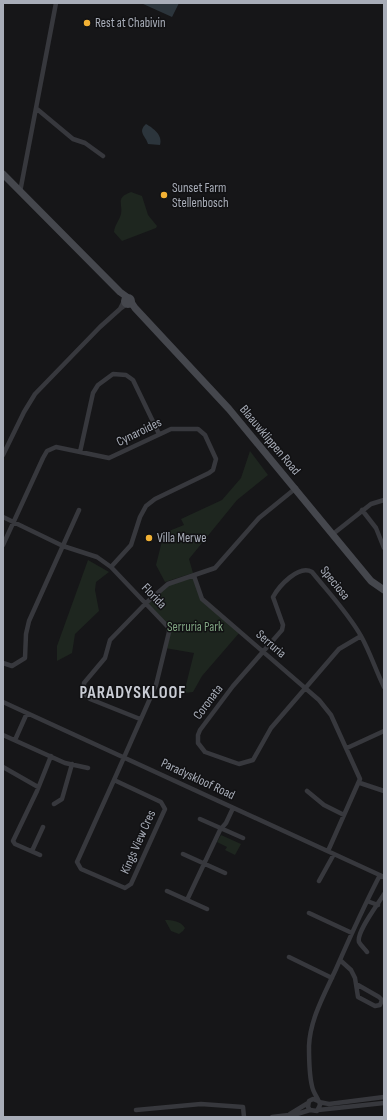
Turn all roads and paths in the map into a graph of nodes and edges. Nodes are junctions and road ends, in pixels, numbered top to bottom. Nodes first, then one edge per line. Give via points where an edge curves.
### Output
1 (56, 3) edge
2 (37, 109) junction
3 (103, 156) dead end
4 (3, 174) edge
5 (20, 192) junction
6 (128, 302) junction
7 (159, 434) junction
8 (80, 452) junction
9 (3, 455) edge
10 (296, 488) junction
11 (384, 500) edge
12 (79, 510) dead end
13 (362, 510) junction
14 (3, 517) edge
15 (14, 522) junction
16 (333, 534) junction
17 (3, 545) edge
18 (64, 546) junction
19 (384, 548) edge
20 (111, 567) junction
21 (194, 576) junction
22 (384, 590) edge
23 (146, 603) junction
24 (361, 636) junction
25 (263, 651) junction
26 (3, 663) edge
27 (383, 685) edge
28 (305, 688) junction
29 (3, 702) edge
30 (27, 713) junction
31 (140, 719) junction
32 (384, 731) edge
33 (3, 735) edge
34 (15, 740) junction
35 (347, 748) junction
36 (51, 756) junction
37 (123, 757) junction
38 (72, 764) junction
39 (3, 767) edge
40 (88, 768) dead end
41 (114, 780) junction
42 (360, 783) junction
43 (38, 787) junction
44 (307, 791) dead end
45 (384, 791) edge
46 (54, 804) dead end
47 (233, 808) junction
48 (344, 816) junction
49 (200, 819) dead end
50 (43, 826) dead end
51 (221, 828) junction
52 (243, 838) dead end
53 (32, 851) junction
54 (328, 851) junction
55 (183, 854) dead end
56 (334, 854) junction
57 (40, 855) dead end
58 (204, 864) junction
59 (225, 873) dead end
60 (382, 876) edge
61 (320, 881) dead end
62 (167, 891) dead end
63 (384, 894) edge
64 (187, 900) junction
65 (367, 901) junction
66 (378, 905) junction
67 (207, 909) dead end
68 (309, 913) dead end
69 (352, 933) junction
70 (367, 952) dead end
71 (289, 958) dead end
72 (340, 960) junction
73 (332, 978) junction
74 (358, 985) junction
75 (312, 1086) junction
76 (384, 1097) edge
77 (319, 1101) junction
78 (309, 1102) junction
79 (384, 1103) edge
80 (136, 1110) dead end
81 (310, 1110) junction
82 (318, 1110) junction
83 (288, 1115) junction
84 (244, 1117) edge
85 (272, 1117) edge

1 - 2 street
2 - 3 street via 73,138
2 - 5 street
4 - 5 street, Blaauwklippen Road
5 - 6 street, Blaauwklippen Road
6 - 9 street via 35,394
6 - 10 street, Blaauwklippen Road via 229,409
7 - 8 street, Cynaroides via 108,458
7 - 8 street via 133,380 126,375 113,374 93,392
7 - 20 street, Cynaroides via 175,428 201,430 215,456 214,467 209,474 155,499 146,506 131,545
8 - 15 street, Cynaroides via 56,447 47,451
10 - 16 street, Blaauwklippen Road
10 - 21 street via 260,518 212,570
11 - 13 street via 374,502
12 - 18 street
13 - 16 street
13 - 19 street via 376,528
14 - 15 street, Florida
15 - 17 street, Cynaroides
15 - 18 street, Florida
16 - 22 street, Blaauwklippen Road via 371,581
18 - 20 street, Florida via 98,557
18 - 26 street via 29,621 24,658 12,666
20 - 23 street, Florida
21 - 23 street via 168,584
21 - 25 street, Serruria via 202,599
23 - 31 street, Florida via 166,623 169,632 156,685
23 - 31 street via 110,640 105,658 83,686 84,693 90,699
24 - 25 street, Speciosa via 312,572 305,569 295,573 275,594 274,601 283,628
24 - 27 street, Speciosa
24 - 28 street, Coronata via 339,649
25 - 28 street, Serruria
25 - 28 street, Coronata via 200,730 197,739 202,750 239,764 253,760 271,728
28 - 35 street, Serruria via 327,708
29 - 30 street, Paradyskloof Road
30 - 34 street
30 - 37 street, Paradyskloof Road
31 - 37 street, Florida
32 - 35 street
33 - 34 street
34 - 36 street
35 - 42 street, Serruria via 360,776
36 - 38 street
36 - 43 street
37 - 41 street, Kings View Cres
37 - 47 street, Paradyskloof Road
38 - 40 street
38 - 46 street via 62,798
39 - 43 street
41 - 41 street, Kings View Cres via 77,862 81,869 125,888 131,884 165,809 161,802
42 - 45 street
42 - 48 street
43 - 53 street via 13,841
44 - 48 street via 324,805
47 - 51 street
47 - 54 street, Paradyskloof Road
48 - 54 street
49 - 51 street
50 - 53 street
51 - 52 street
51 - 58 street
53 - 57 street
54 - 56 street, Paradyskloof Road
55 - 58 street
56 - 60 street, Paradyskloof Road
56 - 61 street
58 - 59 street
58 - 64 street
60 - 65 street
62 - 64 street
63 - 66 street
64 - 67 street
65 - 66 street
65 - 69 street
66 - 70 street via 370,914 359,937 359,942
68 - 69 street
69 - 72 street
71 - 73 street
72 - 73 street
72 - 74 street via 350,970
73 - 75 street via 311,1030 309,1059
74 - 74 street via 356,995 360,999 375,1006 380,1005 380,997
75 - 77 street
75 - 78 street
76 - 77 street via 329,1104
77 - 78 street via 312,1099
77 - 82 street
78 - 81 street
78 - 83 street
79 - 82 street
80 - 84 street via 220,1104 243,1107
81 - 82 street
81 - 83 street
83 - 85 street

